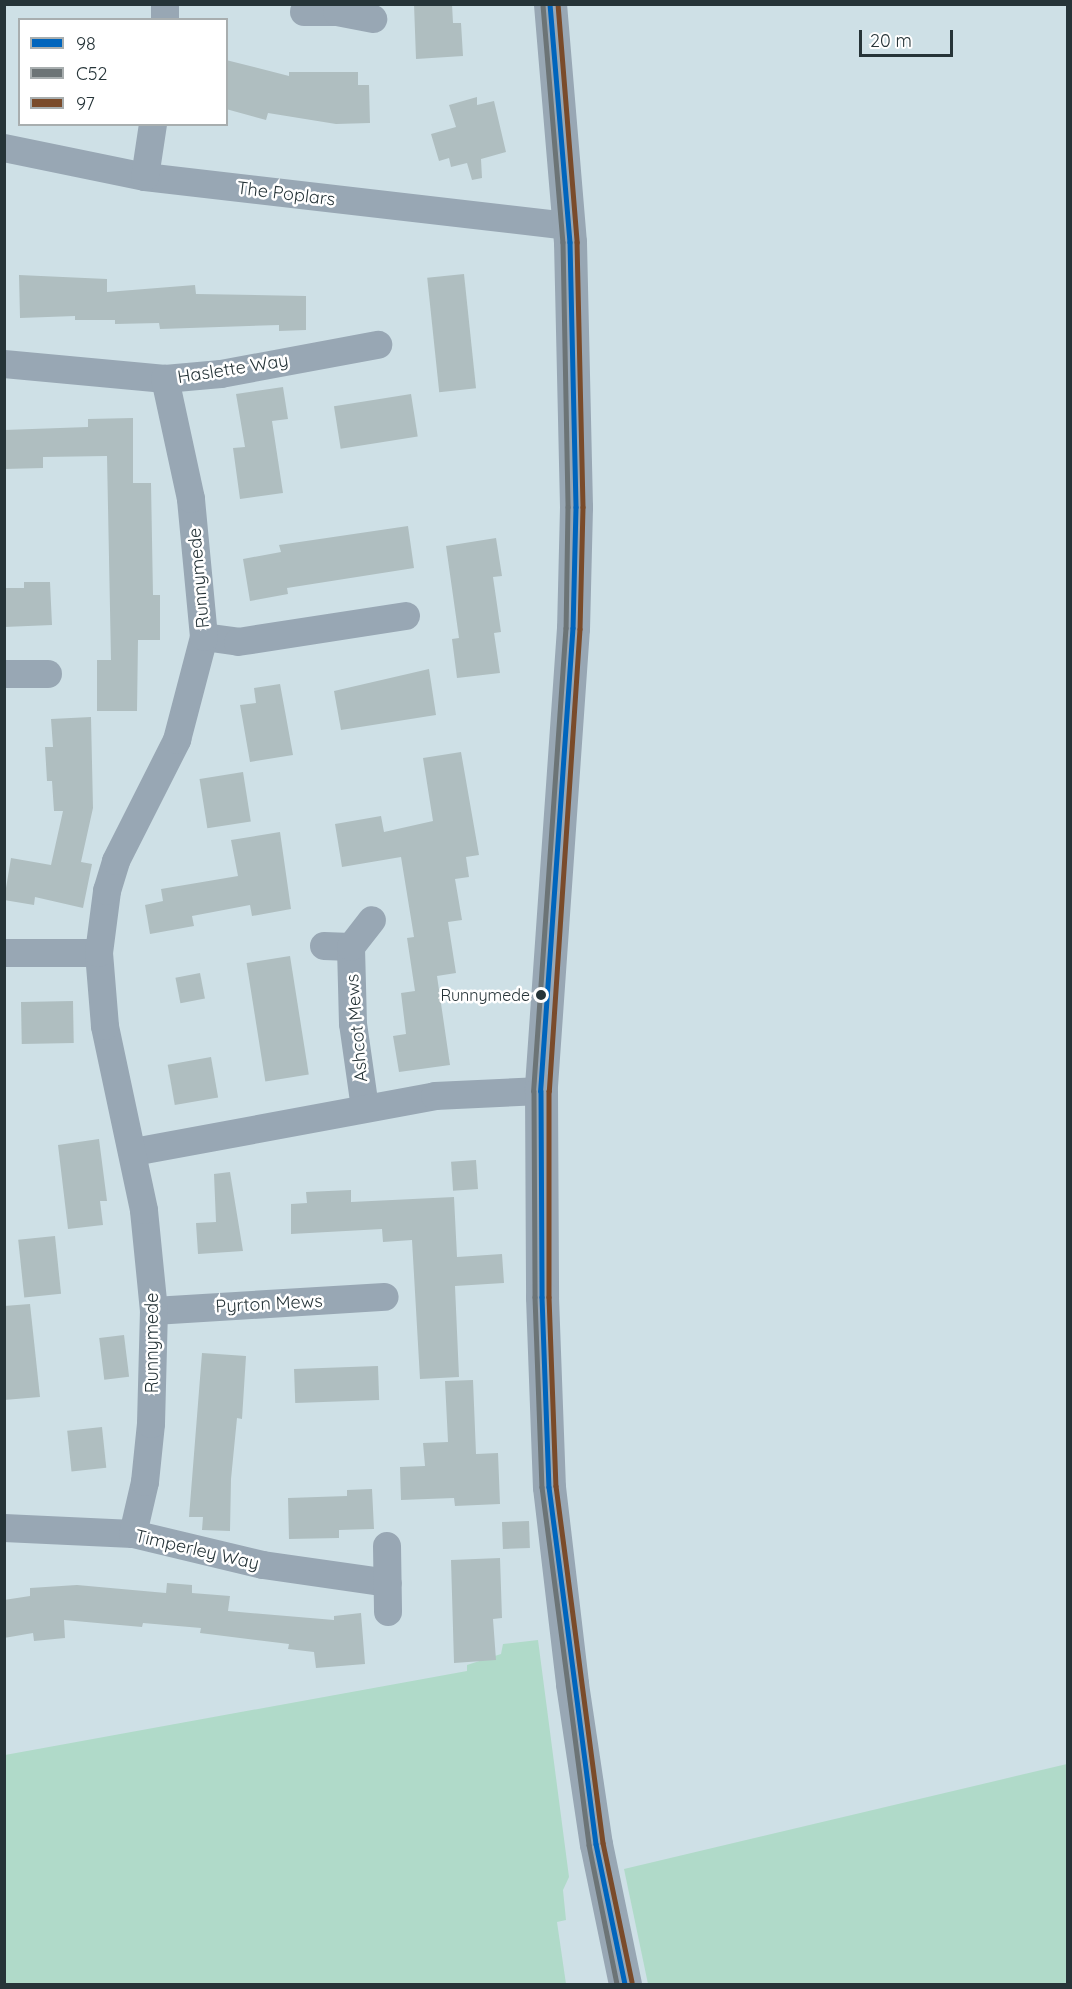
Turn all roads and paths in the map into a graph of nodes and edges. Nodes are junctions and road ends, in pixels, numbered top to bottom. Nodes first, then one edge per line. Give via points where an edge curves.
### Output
1 (550, 4) edge
2 (337, 8) edge
3 (304, 12) dead end
4 (373, 19) dead end
5 (153, 126) edge
6 (4, 148) edge
7 (145, 177) junction
8 (569, 226) junction
9 (360, 341) dead end
10 (4, 364) edge
11 (165, 380) junction
12 (406, 616) dead end
13 (204, 637) junction
14 (4, 674) edge
15 (48, 674) dead end
16 (372, 920) dead end
17 (4, 953) edge
18 (99, 953) junction
19 (541, 1091) junction
20 (364, 1108) junction
21 (134, 1152) junction
22 (385, 1297) dead end
23 (154, 1311) junction
24 (4, 1528) edge
25 (133, 1534) junction
26 (387, 1546) dead end
27 (388, 1583) junction
28 (388, 1612) dead end
29 (624, 1984) edge

1 - 8 street
2 - 3 street
2 - 4 street
5 - 7 street
6 - 7 street, The Poplars
7 - 8 street, The Poplars
8 - 19 street via 576,507 573,628
9 - 11 street, Haslette Way via 221,374
10 - 11 street, Haslette Way
11 - 13 street, Runnymede via 191,499
12 - 13 street via 238,642
13 - 18 street, Runnymede via 177,741 116,861 107,891
14 - 15 street
16 - 20 street, Ashcot Mews via 338,947
17 - 18 street
18 - 21 street, Runnymede via 111,1063
19 - 20 street via 435,1096
19 - 29 street via 542,1297 549,1487 596,1844
20 - 21 street
21 - 23 street, Runnymede
22 - 23 street, Pyrton Mews
23 - 25 street, Runnymede via 151,1424 145,1482
24 - 25 street, Timperley Way
25 - 27 street, Timperley Way via 262,1565
26 - 27 street
27 - 28 street

